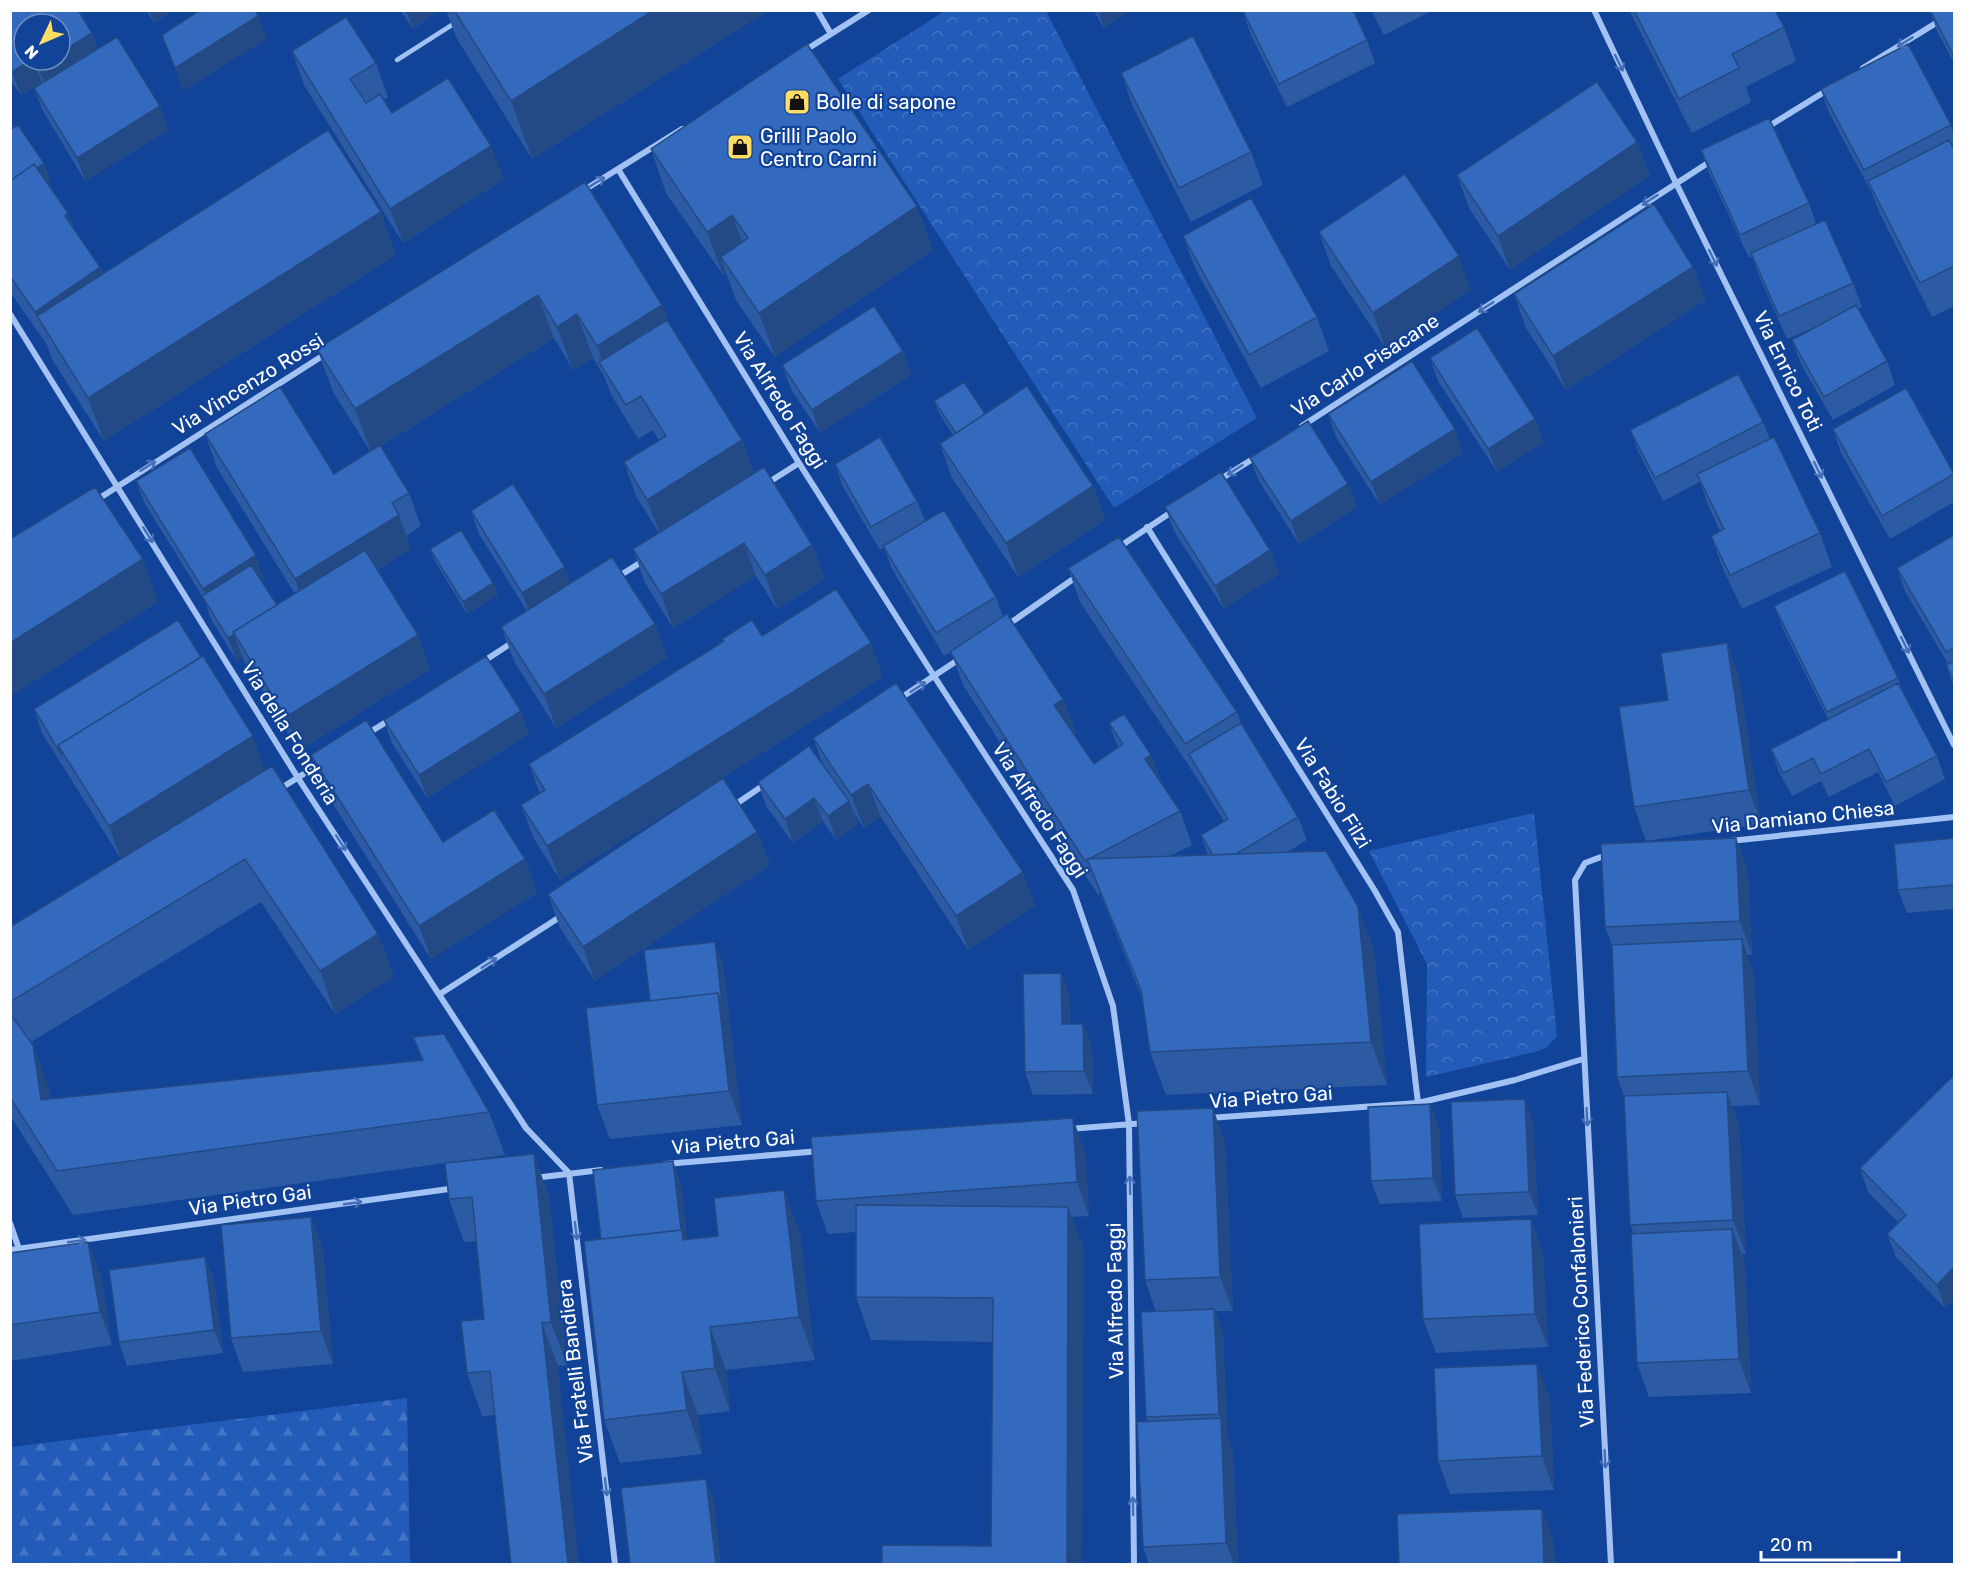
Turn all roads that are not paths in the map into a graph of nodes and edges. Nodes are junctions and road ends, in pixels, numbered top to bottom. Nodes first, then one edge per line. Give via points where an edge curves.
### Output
1 (817, 10) edge
2 (869, 10) edge
3 (1593, 10) edge
4 (1954, 12) edge
5 (465, 17) edge
6 (831, 34) junction
7 (796, 57) edge
8 (397, 60) dead end
9 (1855, 73) edge
10 (1835, 85) edge
11 (688, 125) edge
12 (1756, 134) edge
13 (1716, 158) edge
14 (618, 169) junction
15 (1676, 183) junction
16 (573, 198) edge
17 (10, 314) edge
18 (336, 347) edge
19 (1300, 428) edge
20 (1260, 453) edge
21 (799, 463) junction
22 (117, 486) junction
23 (1211, 486) edge
24 (759, 488) edge
25 (1183, 504) edge
26 (85, 507) edge
27 (1147, 527) junction
28 (1108, 554) edge
29 (649, 557) edge
30 (1089, 568) edge
31 (609, 583) edge
32 (1002, 629) edge
33 (518, 639) edge
34 (963, 656) edge
35 (478, 664) edge
36 (934, 676) junction
37 (893, 702) edge
38 (398, 715) edge
39 (358, 740) edge
40 (1954, 745) edge
41 (328, 759) edge
42 (298, 778) junction
43 (772, 780) edge
44 (268, 796) edge
45 (722, 813) edge
46 (1954, 817) edge
47 (1723, 842) edge
48 (1619, 853) edge
49 (571, 910) edge
50 (440, 994) junction
51 (1583, 1059) junction
52 (1418, 1103) junction
53 (1198, 1119) edge
54 (1152, 1122) edge
55 (1129, 1124) junction
56 (1058, 1130) edge
57 (831, 1150) edge
58 (652, 1166) edge
59 (605, 1170) edge
60 (569, 1173) junction
61 (522, 1179) edge
62 (464, 1187) edge
63 (10, 1223) edge
64 (19, 1249) junction
65 (10, 1250) edge
66 (615, 1564) edge
67 (1134, 1564) edge
68 (1611, 1564) edge

1 - 6 street
2 - 6 street
3 -> 15 street, Via Enrico Toti
4 -> 9 street
5 - 8 lane
6 - 7 street
10 - 12 street
11 - 14 street
13 - 15 street, Via Carlo Pisacane
16 -> 14 street
14 - 21 street, Via Alfredo Faggi
15 -> 19 street, Via Carlo Pisacane
15 -> 40 street, Via Enrico Toti
17 - 22 street, Via della Fonderia
22 -> 18 street, Via Vincenzo Rossi
20 -> 23 street
21 - 24 street
21 - 36 street, Via Alfredo Faggi
22 - 26 street, Via Vincenzo Rossi
22 -> 42 street, Via della Fonderia
25 - 27 street
27 - 28 street
27 - 52 street, Via Fabio Filzi via 1398,932
29 - 31 street
30 - 32 street
33 - 35 street
34 - 36 street
37 -> 36 street
36 - 55 street, Via Alfredo Faggi via 1072,890 1113,1006
38 - 39 street
41 - 42 street
42 - 44 street
42 -> 50 street, Via della Fonderia
43 - 45 street
46 - 47 street, Via Damiano Chiesa
48 - 51 street, Via Federico Confalonieri via 1585,863 1575,880
50 -> 49 street
50 - 60 street, Via della Fonderia via 526,1128
51 - 52 street, Via Pietro Gai
51 -> 68 street, Via Federico Confalonieri
52 - 53 street, Via Pietro Gai
54 - 55 street
55 - 56 street
67 -> 55 street, Via Alfredo Faggi
57 - 58 street, Via Pietro Gai
59 - 60 street
60 - 61 street
60 -> 66 street, Via Fratelli Bandiera
64 -> 62 street, Via Pietro Gai
63 - 64 street
64 - 65 street, Via Pietro Gai

